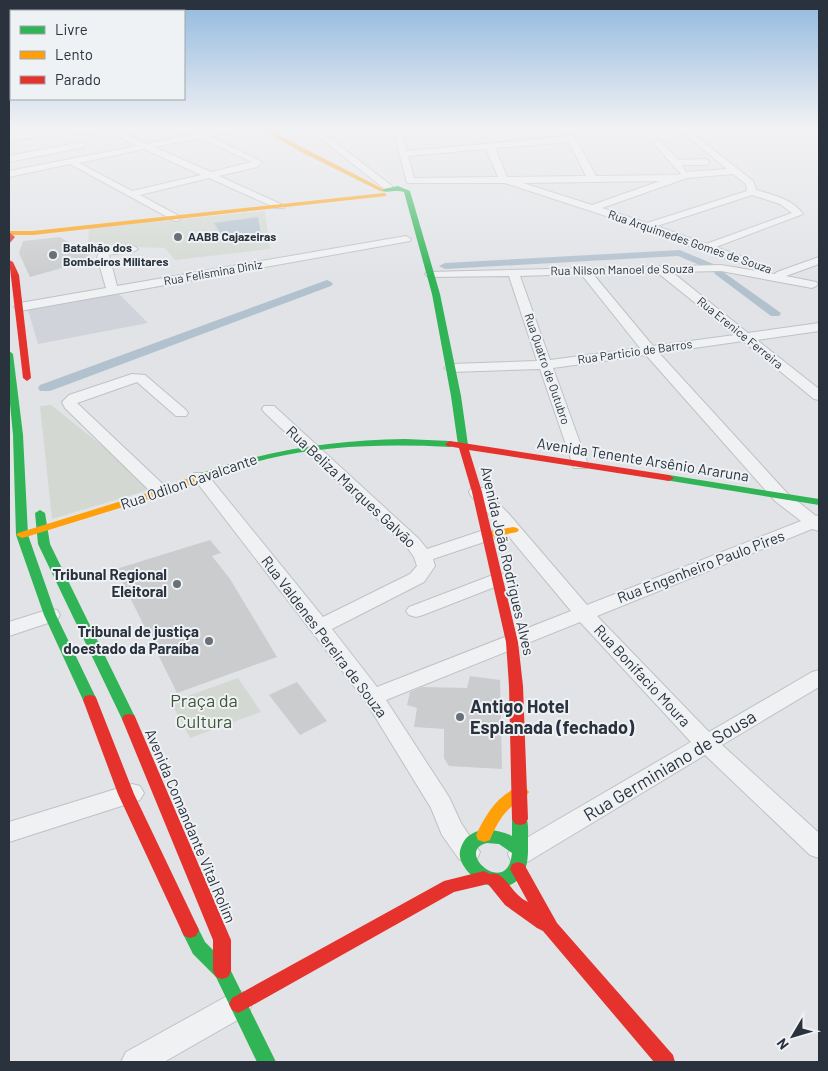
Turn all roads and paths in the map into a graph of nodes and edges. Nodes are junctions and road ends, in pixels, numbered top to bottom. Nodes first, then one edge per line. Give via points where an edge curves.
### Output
1 (103, 179) edge
2 (193, 179) edge
3 (218, 179) edge
4 (365, 179) edge
5 (378, 179) edge
6 (388, 179) edge
7 (398, 179) edge
8 (548, 179) edge
9 (674, 179) edge
10 (745, 179) edge
11 (503, 180) junction
12 (395, 192) junction
13 (752, 192) junction
14 (131, 194) junction
15 (280, 206) junction
16 (592, 208) junction
17 (175, 218) junction
18 (647, 226) junction
19 (9, 237) edge
20 (405, 239) dead end
21 (704, 248) junction
22 (133, 250) dead end
23 (819, 260) edge
24 (9, 262) edge
25 (759, 266) junction
26 (721, 268) junction
27 (662, 270) junction
28 (584, 271) junction
29 (513, 272) junction
30 (431, 274) junction
31 (781, 274) junction
32 (815, 285) edge
33 (113, 290) junction
34 (20, 307) junction
35 (819, 327) edge
36 (743, 337) junction
37 (650, 350) junction
38 (9, 354) edge
39 (547, 365) junction
40 (451, 368) junction
41 (29, 394) dead end
42 (819, 396) edge
43 (11, 402) edge
44 (269, 410) dead end
45 (181, 412) dead end
46 (447, 414) dead end
47 (458, 428) junction
48 (463, 445) junction
49 (312, 449) junction
50 (580, 465) junction
51 (200, 476) junction
52 (161, 492) junction
53 (477, 492) junction
54 (780, 497) junction
55 (39, 501) dead end
56 (819, 502) edge
57 (818, 523) edge
58 (42, 530) junction
59 (513, 530) junction
60 (487, 535) junction
61 (15, 537) edge
62 (422, 556) junction
63 (498, 580) junction
64 (416, 611) dead end
65 (583, 613) junction
66 (50, 615) junction
67 (320, 627) junction
68 (9, 629) edge
69 (512, 642) junction
70 (819, 677) edge
71 (373, 697) junction
72 (707, 744) junction
73 (156, 785) junction
74 (521, 792) junction
75 (126, 794) junction
76 (9, 832) edge
77 (474, 847) junction
78 (819, 848) edge
79 (519, 857) junction
80 (489, 879) junction
81 (450, 886) junction
82 (551, 929) junction
83 (222, 971) junction
84 (238, 1004) junction
85 (136, 1062) edge
86 (266, 1062) edge
87 (666, 1062) edge

1 - 14 street
2 - 14 street
3 - 15 street
4 - 12 main road
5 - 12 street
6 - 12 street
7 - 12 street
8 - 11 street
9 - 16 street
10 - 13 street
11 - 12 street
11 - 16 street, Rua Arquimedes Gomes de Souza
12 - 15 main road
12 - 30 main road, Avenida João Rodrigues Alves via 420,229
13 - 18 street
13 - 21 street via 770,196 798,214
14 - 17 street
15 - 17 main road
16 - 18 street, Rua Arquimedes Gomes de Souza
17 - 19 main road
18 - 21 street, Rua Arquimedes Gomes de Souza
20 - 33 street, Rua Felismina Diniz
21 - 25 street, Rua Arquimedes Gomes de Souza
22 - 33 street via 115,249 104,253
23 - 31 street
24 - 34 main road via 15,275
25 - 26 street
25 - 31 street, Rua Arquimedes Gomes de Souza
26 - 27 street, Rua Nilson Manoel de Souza
26 - 32 street, Rua Nilson Manoel de Souza
27 - 28 street, Rua Nilson Manoel de Souza
27 - 36 street, Rua Erenice Ferreira
28 - 29 street, Rua Nilson Manoel de Souza
28 - 37 street
29 - 30 street, Rua Nilson Manoel de Souza
29 - 39 street, Rua Quatro de Outubro
30 - 40 main road, Avenida João Rodrigues Alves
31 - 32 street, Rua Arquimedes Gomes de Souza
33 - 34 street, Rua Felismina Diniz
34 - 41 main road
35 - 36 street, Rua Particio de Barros
36 - 37 street, Rua Particio de Barros
36 - 42 street, Rua Erenice Ferreira
37 - 39 street, Rua Particio de Barros
37 - 54 street
38 - 43 main road
39 - 40 street, Rua Particio de Barros
39 - 50 street, Rua Quatro de Outubro
40 - 47 main road, Avenida João Rodrigues Alves via 459,411
43 - 61 main road via 18,435
44 - 49 street, Rua Beliza Marques Galvão
45 - 52 street via 140,378 132,378 69,402
46 - 47 main road, Avenida João Rodrigues Alves
47 - 48 main road, Avenida João Rodrigues Alves
48 - 49 main road, Rua Odilon Cavalcante via 403,441
48 - 50 main road, Avenida Tenente Arsênio Araruna
48 - 53 main road, Avenida João Rodrigues Alves
49 - 51 main road, Rua Odilon Cavalcante via 268,456
49 - 62 street, Rua Beliza Marques Galvão via 414,543
50 - 54 main road, Avenida Tenente Arsênio Araruna
51 - 52 main road, Rua Odilon Cavalcante
51 - 67 street, Rua Valdenes Pereira de Souza
52 - 58 main road, Rua Odilon Cavalcante
53 - 59 street, Rua Bonifacio Moura
53 - 60 main road, Avenida João Rodrigues Alves
54 - 56 main road, Avenida Tenente Arsênio Araruna
54 - 57 street
55 - 58 main road, Avenida Comandante Vital Rolim
57 - 65 street, Rua Engenheiro Paulo Pires
58 - 61 main road, Rua Odilon Cavalcante
58 - 73 main road, Avenida Comandante Vital Rolim via 44,544 115,687
59 - 60 main road
59 - 65 street, Rua Bonifacio Moura
60 - 62 street
60 - 63 main road, Avenida João Rodrigues Alves
61 - 66 main road
62 - 67 street, Rua Beliza Marques Galvão via 426,566 417,578
63 - 64 street
63 - 69 main road, Avenida João Rodrigues Alves
65 - 69 street, Rua Engenheiro Paulo Pires
65 - 72 street, Rua Bonifacio Moura
66 - 68 street
66 - 75 main road via 88,695
67 - 71 street, Rua Valdenes Pereira de Souza
69 - 71 street, Rua Engenheiro Paulo Pires
69 - 74 main road, Avenida João Rodrigues Alves via 516,665
70 - 72 street, Rua Germiniano de Sousa
71 - 77 street, Rua Valdenes Pereira de Souza via 441,804 451,828
72 - 78 street, Rua Bonifacio Moura
72 - 79 street, Rua Germiniano de Sousa
73 - 75 street
73 - 83 main road, Avenida Comandante Vital Rolim via 222,940
74 - 77 main road via 494,811
74 - 79 main road, Avenida João Rodrigues Alves
75 - 76 street
75 - 83 main road via 199,948
77 - 79 main road via 492,834 508,838
77 - 80 main road via 471,867
77 - 81 main road
79 - 80 main road via 508,878
79 - 82 main road
80 - 81 main road
80 - 82 main road
81 - 84 main road
82 - 87 main road
83 - 84 main road
84 - 85 street
84 - 86 main road

